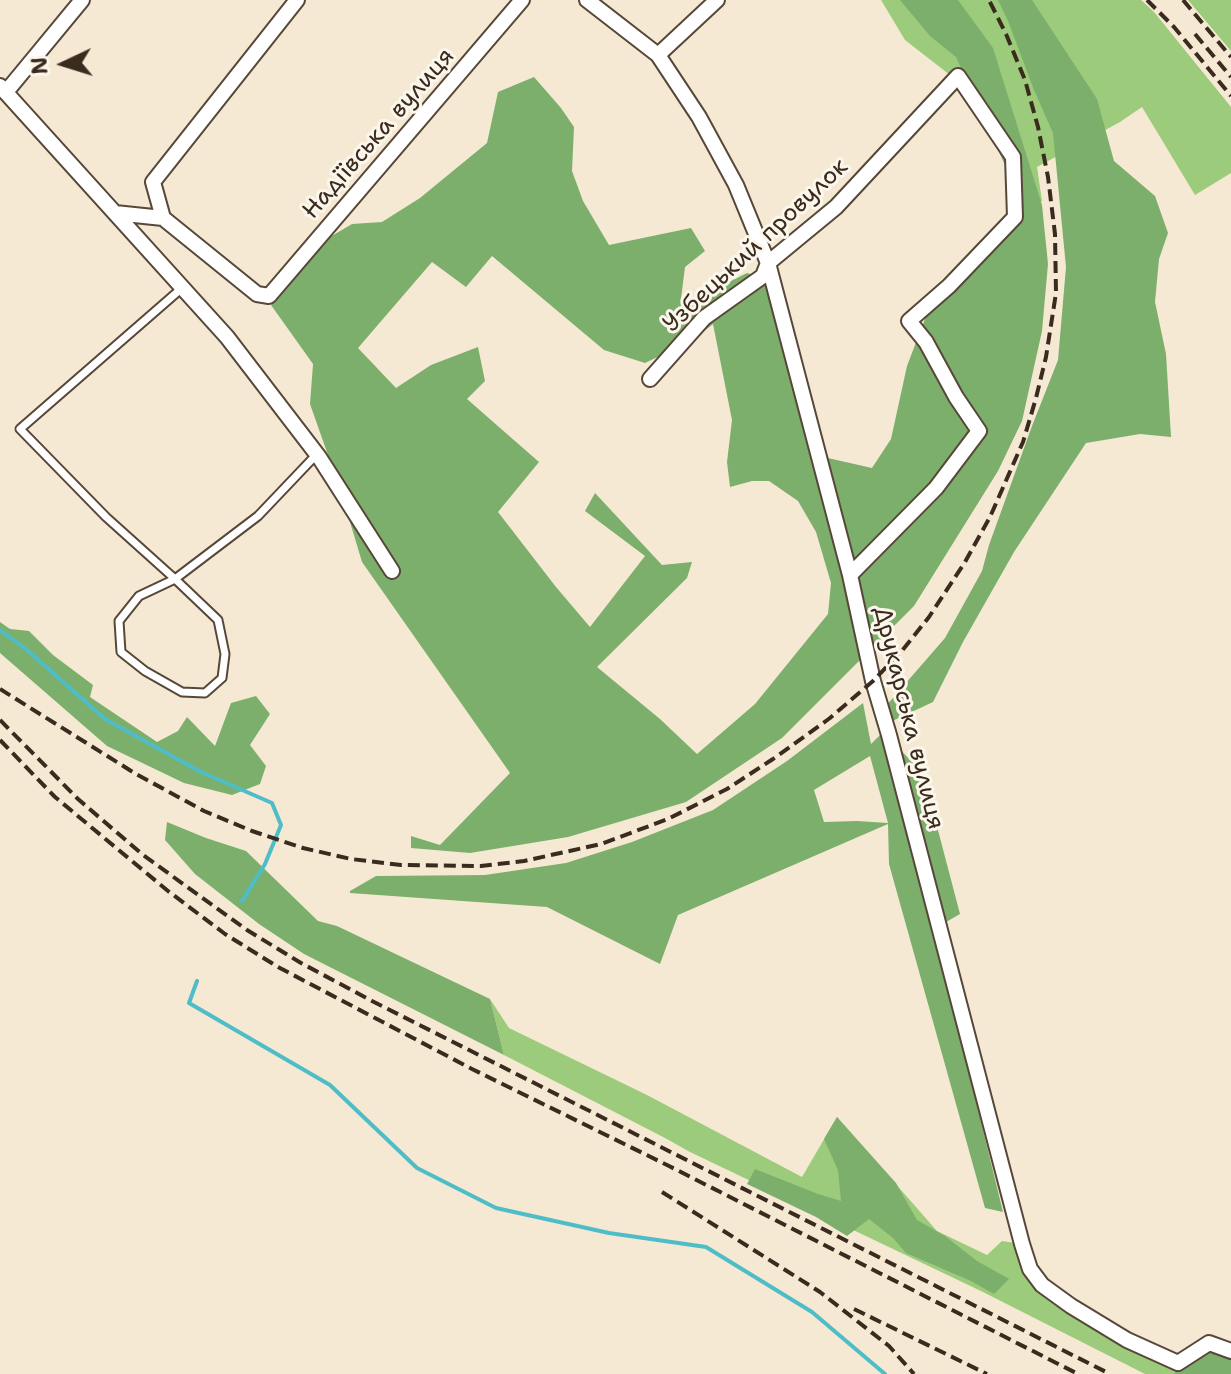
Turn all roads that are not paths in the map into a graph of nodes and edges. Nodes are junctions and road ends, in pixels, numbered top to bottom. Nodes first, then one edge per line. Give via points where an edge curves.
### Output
1 (82, 0) edge
2 (297, 0) edge
3 (522, 0) edge
4 (587, 0) edge
5 (717, 0) edge
6 (658, 55) junction
7 (3, 89) edge
8 (115, 213) junction
9 (163, 218) junction
10 (768, 263) junction
11 (182, 288) junction
12 (650, 379) dead end
13 (317, 454) junction
14 (392, 571) dead end
15 (850, 575) junction
16 (175, 579) junction
17 (1231, 1351) edge

1 - 7 street
2 - 9 street via 153,182
3 - 9 street, Надіївська вулиця via 269,296 257,294
4 - 6 street, Друкарська вулиця
5 - 6 street
6 - 10 street, Друкарська вулиця via 736,185
7 - 8 street
8 - 9 street
8 - 11 street
10 - 12 street, Узбецький провулок via 763,276 704,318
10 - 15 street, Друкарська вулиця
10 - 15 street, Узбецький провулок via 836,207 958,76 1013,157 1015,217 909,321 979,431 936,488
11 - 13 street
11 - 16 lane via 20,429
13 - 14 street
13 - 16 lane via 258,516
15 - 17 street, Друкарська вулиця via 873,681 1030,1269 1071,1306 1178,1363 1209,1343
16 - 16 lane via 139,596 119,621 121,652 182,692 205,693 222,678 225,654 218,620

